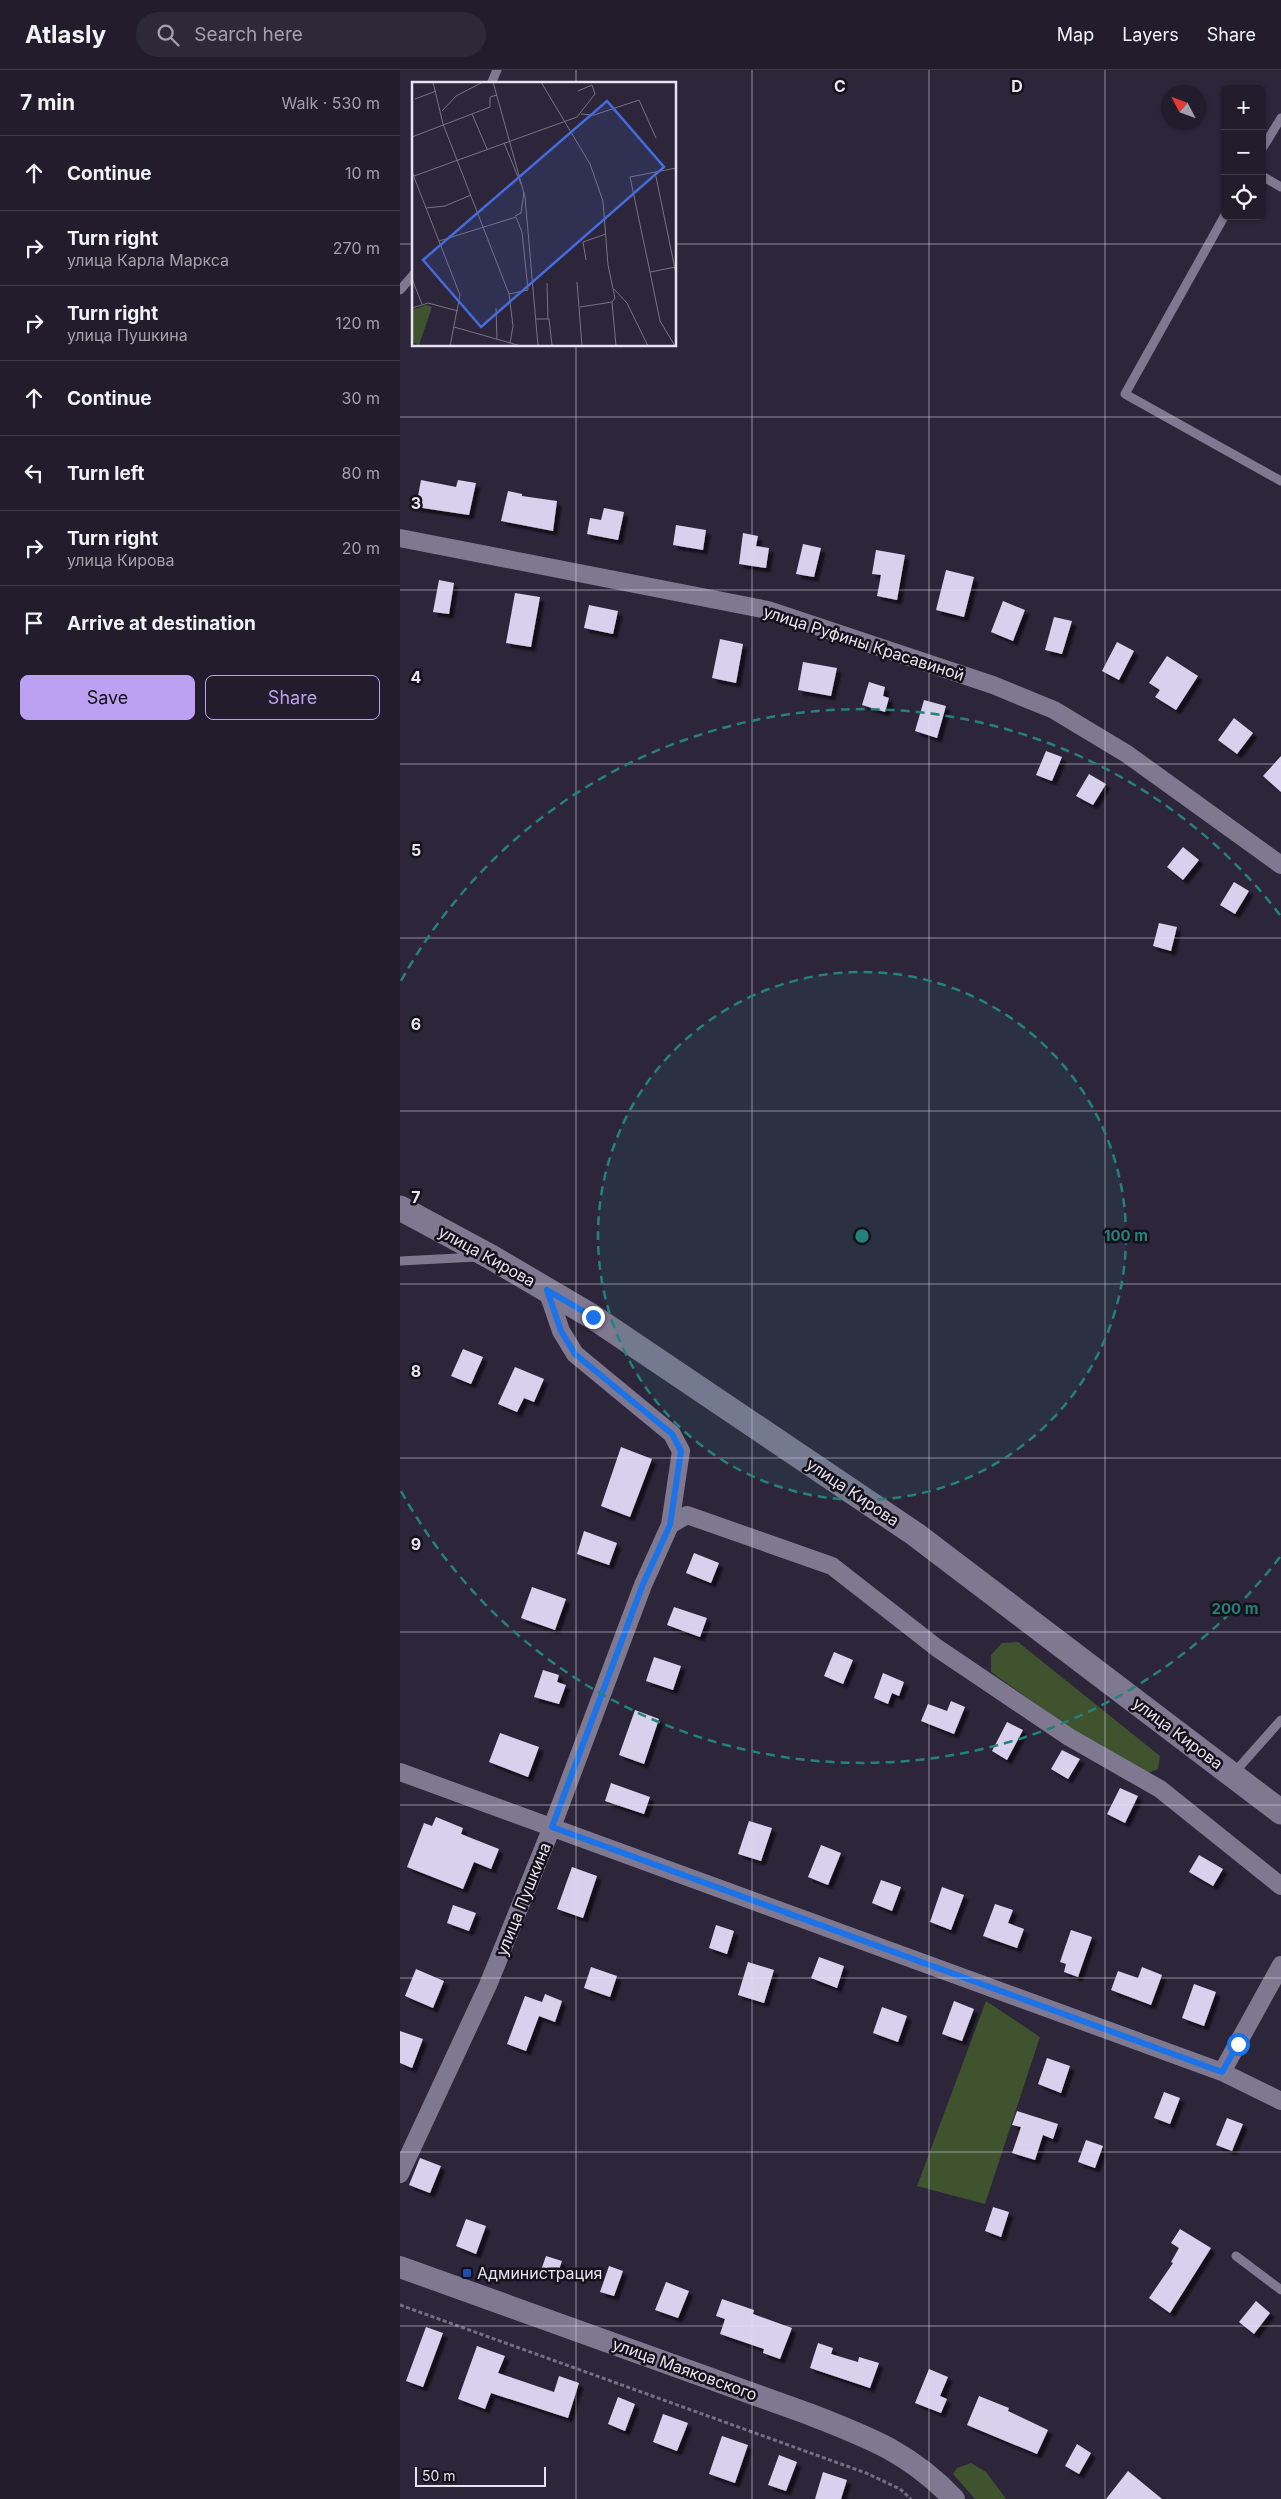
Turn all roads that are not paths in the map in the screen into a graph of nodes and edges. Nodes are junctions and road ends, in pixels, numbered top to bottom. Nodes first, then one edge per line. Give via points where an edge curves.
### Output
1 (497, 70) edge
2 (492, 82) edge
3 (1281, 118) edge
4 (1266, 142) edge
5 (1266, 178) edge
6 (1281, 187) edge
7 (1222, 220) edge
8 (412, 276) edge
9 (400, 290) edge
10 (1281, 481) edge
11 (400, 538) edge
12 (1281, 865) edge
13 (400, 1208) edge
14 (490, 1257) junction
15 (400, 1261) edge
16 (547, 1290) junction
17 (670, 1525) junction
18 (1281, 1720) edge
19 (400, 1772) edge
20 (1233, 1775) junction
21 (1281, 1812) edge
22 (552, 1827) junction
23 (1281, 1886) edge
24 (1281, 1965) edge
25 (1222, 2072) junction
26 (1281, 2101) edge
27 (400, 2174) edge
28 (1236, 2256) dead end
29 (400, 2267) edge
30 (1281, 2290) edge
31 (954, 2499) edge

1 - 2 lane
3 - 4 lane
5 - 6 lane
7 - 10 lane via 1125,394
8 - 9 lane
11 - 12 street, улица Руфины Красавиной via 768,610 993,685 1054,710 1128,754
13 - 14 main road, улица Кирова
14 - 15 lane
14 - 16 main road, улица Кирова
16 - 17 street, улица Пушкина via 561,1331 575,1354 672,1434 681,1451
16 - 20 main road, улица Кирова via 593,1317 915,1534
17 - 22 street, улица Пушкина via 643,1584
17 - 23 street via 687,1514 832,1566 937,1648 1068,1737 1160,1789
18 - 20 lane
19 - 22 street
20 - 21 main road, улица Кирова
22 - 25 street
22 - 27 street, улица Пушкина via 488,1984
24 - 25 street
25 - 26 street
28 - 30 lane
29 - 31 street, улица Маяковского via 809,2414 875,2441 920,2467

